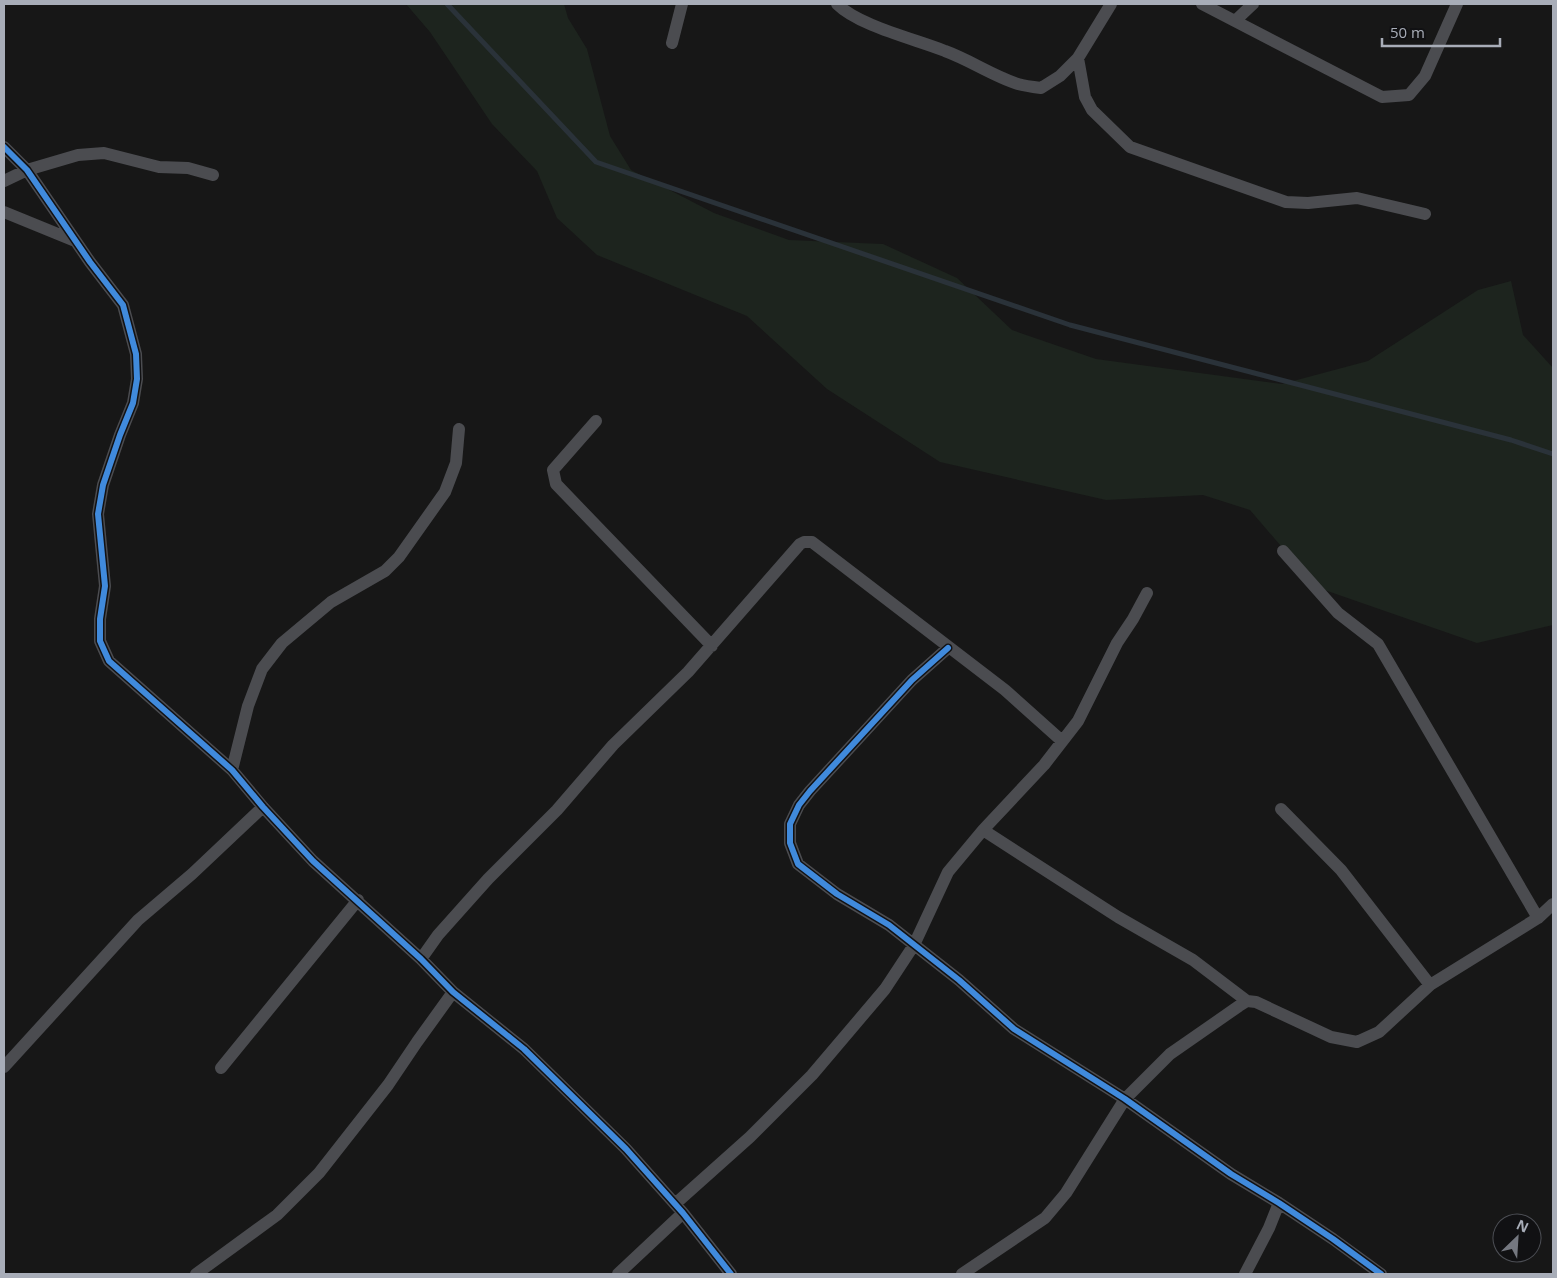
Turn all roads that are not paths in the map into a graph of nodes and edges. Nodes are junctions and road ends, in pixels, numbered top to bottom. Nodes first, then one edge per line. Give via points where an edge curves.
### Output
1 (682, 4) edge
2 (837, 4) edge
3 (1111, 4) edge
4 (1202, 4) edge
5 (1253, 4) edge
6 (1457, 4) edge
7 (1236, 20) junction
8 (672, 42) dead end
9 (1078, 58) junction
10 (4, 147) edge
11 (27, 170) junction
12 (213, 175) dead end
13 (4, 181) edge
14 (4, 212) edge
15 (1426, 214) dead end
16 (76, 242) junction
17 (596, 421) dead end
18 (459, 429) dead end
19 (1283, 552) dead end
20 (1147, 593) dead end
21 (712, 646) junction
22 (948, 648) junction
23 (1062, 741) junction
24 (232, 770) junction
25 (263, 807) junction
26 (1281, 809) dead end
27 (983, 830) junction
28 (358, 900) junction
29 (1553, 904) edge
30 (1538, 918) junction
31 (914, 945) junction
32 (421, 959) junction
33 (1430, 986) junction
34 (453, 992) junction
35 (1247, 1001) junction
36 (4, 1067) edge
37 (221, 1068) dead end
38 (1125, 1099) junction
39 (1279, 1203) junction
40 (679, 1209) junction
41 (196, 1274) edge
42 (618, 1274) edge
43 (731, 1274) edge
44 (962, 1274) edge
45 (1245, 1274) edge
46 (1381, 1274) edge

1 - 8 street
2 - 9 street via 889,32 962,57 1019,84 1041,88 1060,76
3 - 9 street
4 - 7 street
5 - 7 street
6 - 7 street via 1425,76 1409,95 1391,97 1382,97
9 - 15 street via 1085,97 1092,110 1130,147 1286,202 1357,198
10 - 11 street
11 - 12 street via 78,155 104,153 159,167 188,168
11 - 13 street
11 - 16 street
14 - 16 street
16 - 24 street via 123,306 136,354 137,379 133,403 103,485 98,514 104,586 100,641 109,661
17 - 21 street via 553,470 556,484
18 - 24 street via 456,463 445,492 399,557 385,571 331,602 282,643 262,669 248,706
19 - 30 street via 1338,613 1378,644
20 - 23 street via 1117,643 1078,722
21 - 22 street via 800,544 808,541
21 - 32 street via 612,745 557,810 438,935
22 - 23 street via 1005,690
22 - 31 street via 912,680 810,791 790,824 790,844 798,864
23 - 27 street
24 - 25 street
25 - 28 street via 313,861
25 - 36 street via 138,920
26 - 33 street via 1341,870
27 - 31 street via 948,872
27 - 35 street via 1118,917 1193,960
28 - 32 street
28 - 37 street
29 - 30 street
30 - 33 street
31 - 38 street via 1014,1029
31 - 40 street via 885,989 812,1076
32 - 34 street
33 - 35 street via 1379,1032 1357,1042 1331,1037 1266,1006
34 - 40 street via 524,1049 626,1149
34 - 41 street via 388,1085 319,1172 277,1214
35 - 38 street via 1170,1054
38 - 39 street via 1230,1174
38 - 44 street via 1066,1193 1045,1218
39 - 45 street
39 - 46 street
40 - 42 street
40 - 43 street

